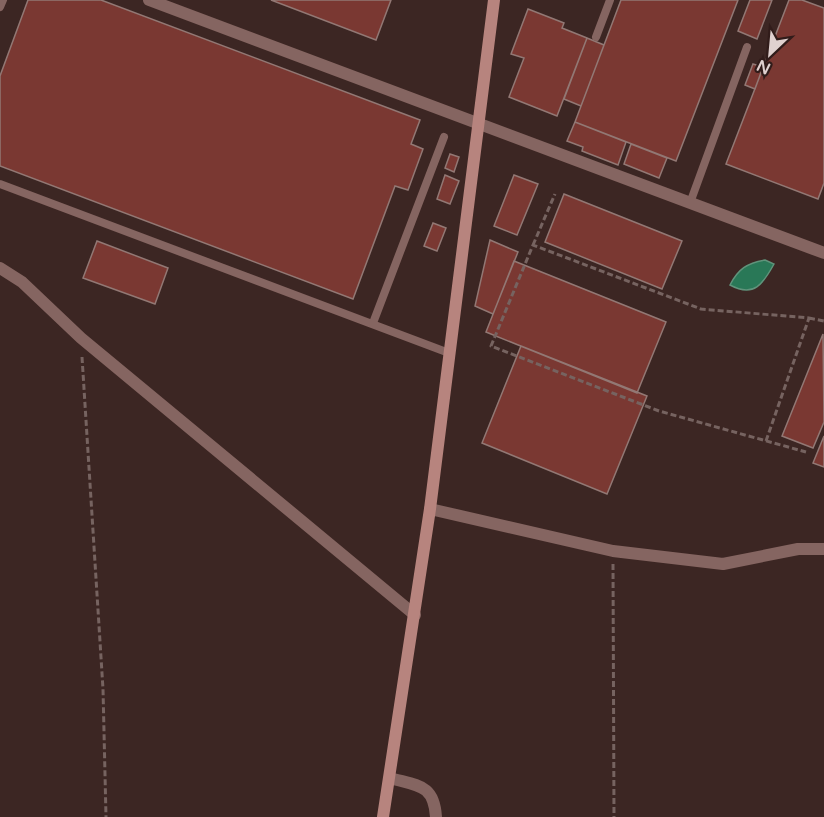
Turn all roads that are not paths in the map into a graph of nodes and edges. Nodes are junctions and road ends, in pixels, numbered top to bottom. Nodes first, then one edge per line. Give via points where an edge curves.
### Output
1 (3, 0) edge
2 (149, 0) edge
3 (494, 0) edge
4 (610, 0) edge
5 (0, 7) edge
6 (596, 37) dead end
7 (747, 46) dead end
8 (478, 123) junction
9 (444, 137) dead end
10 (0, 184) edge
11 (690, 203) junction
12 (824, 253) edge
13 (0, 268) edge
14 (373, 323) junction
15 (449, 353) junction
16 (430, 508) junction
17 (824, 549) edge
18 (415, 615) junction
19 (390, 778) junction
20 (383, 817) edge
21 (436, 817) edge

1 - 5 lane
2 - 8 street
3 - 8 street
4 - 6 lane
7 - 11 lane
8 - 11 street
8 - 15 street
9 - 14 lane
10 - 14 lane
11 - 12 street
13 - 18 street via 22,282 81,338
14 - 15 lane
15 - 16 street
16 - 17 street via 613,551 723,564 798,549
16 - 18 street
18 - 19 street
19 - 20 street
19 - 21 street via 427,789 435,801

